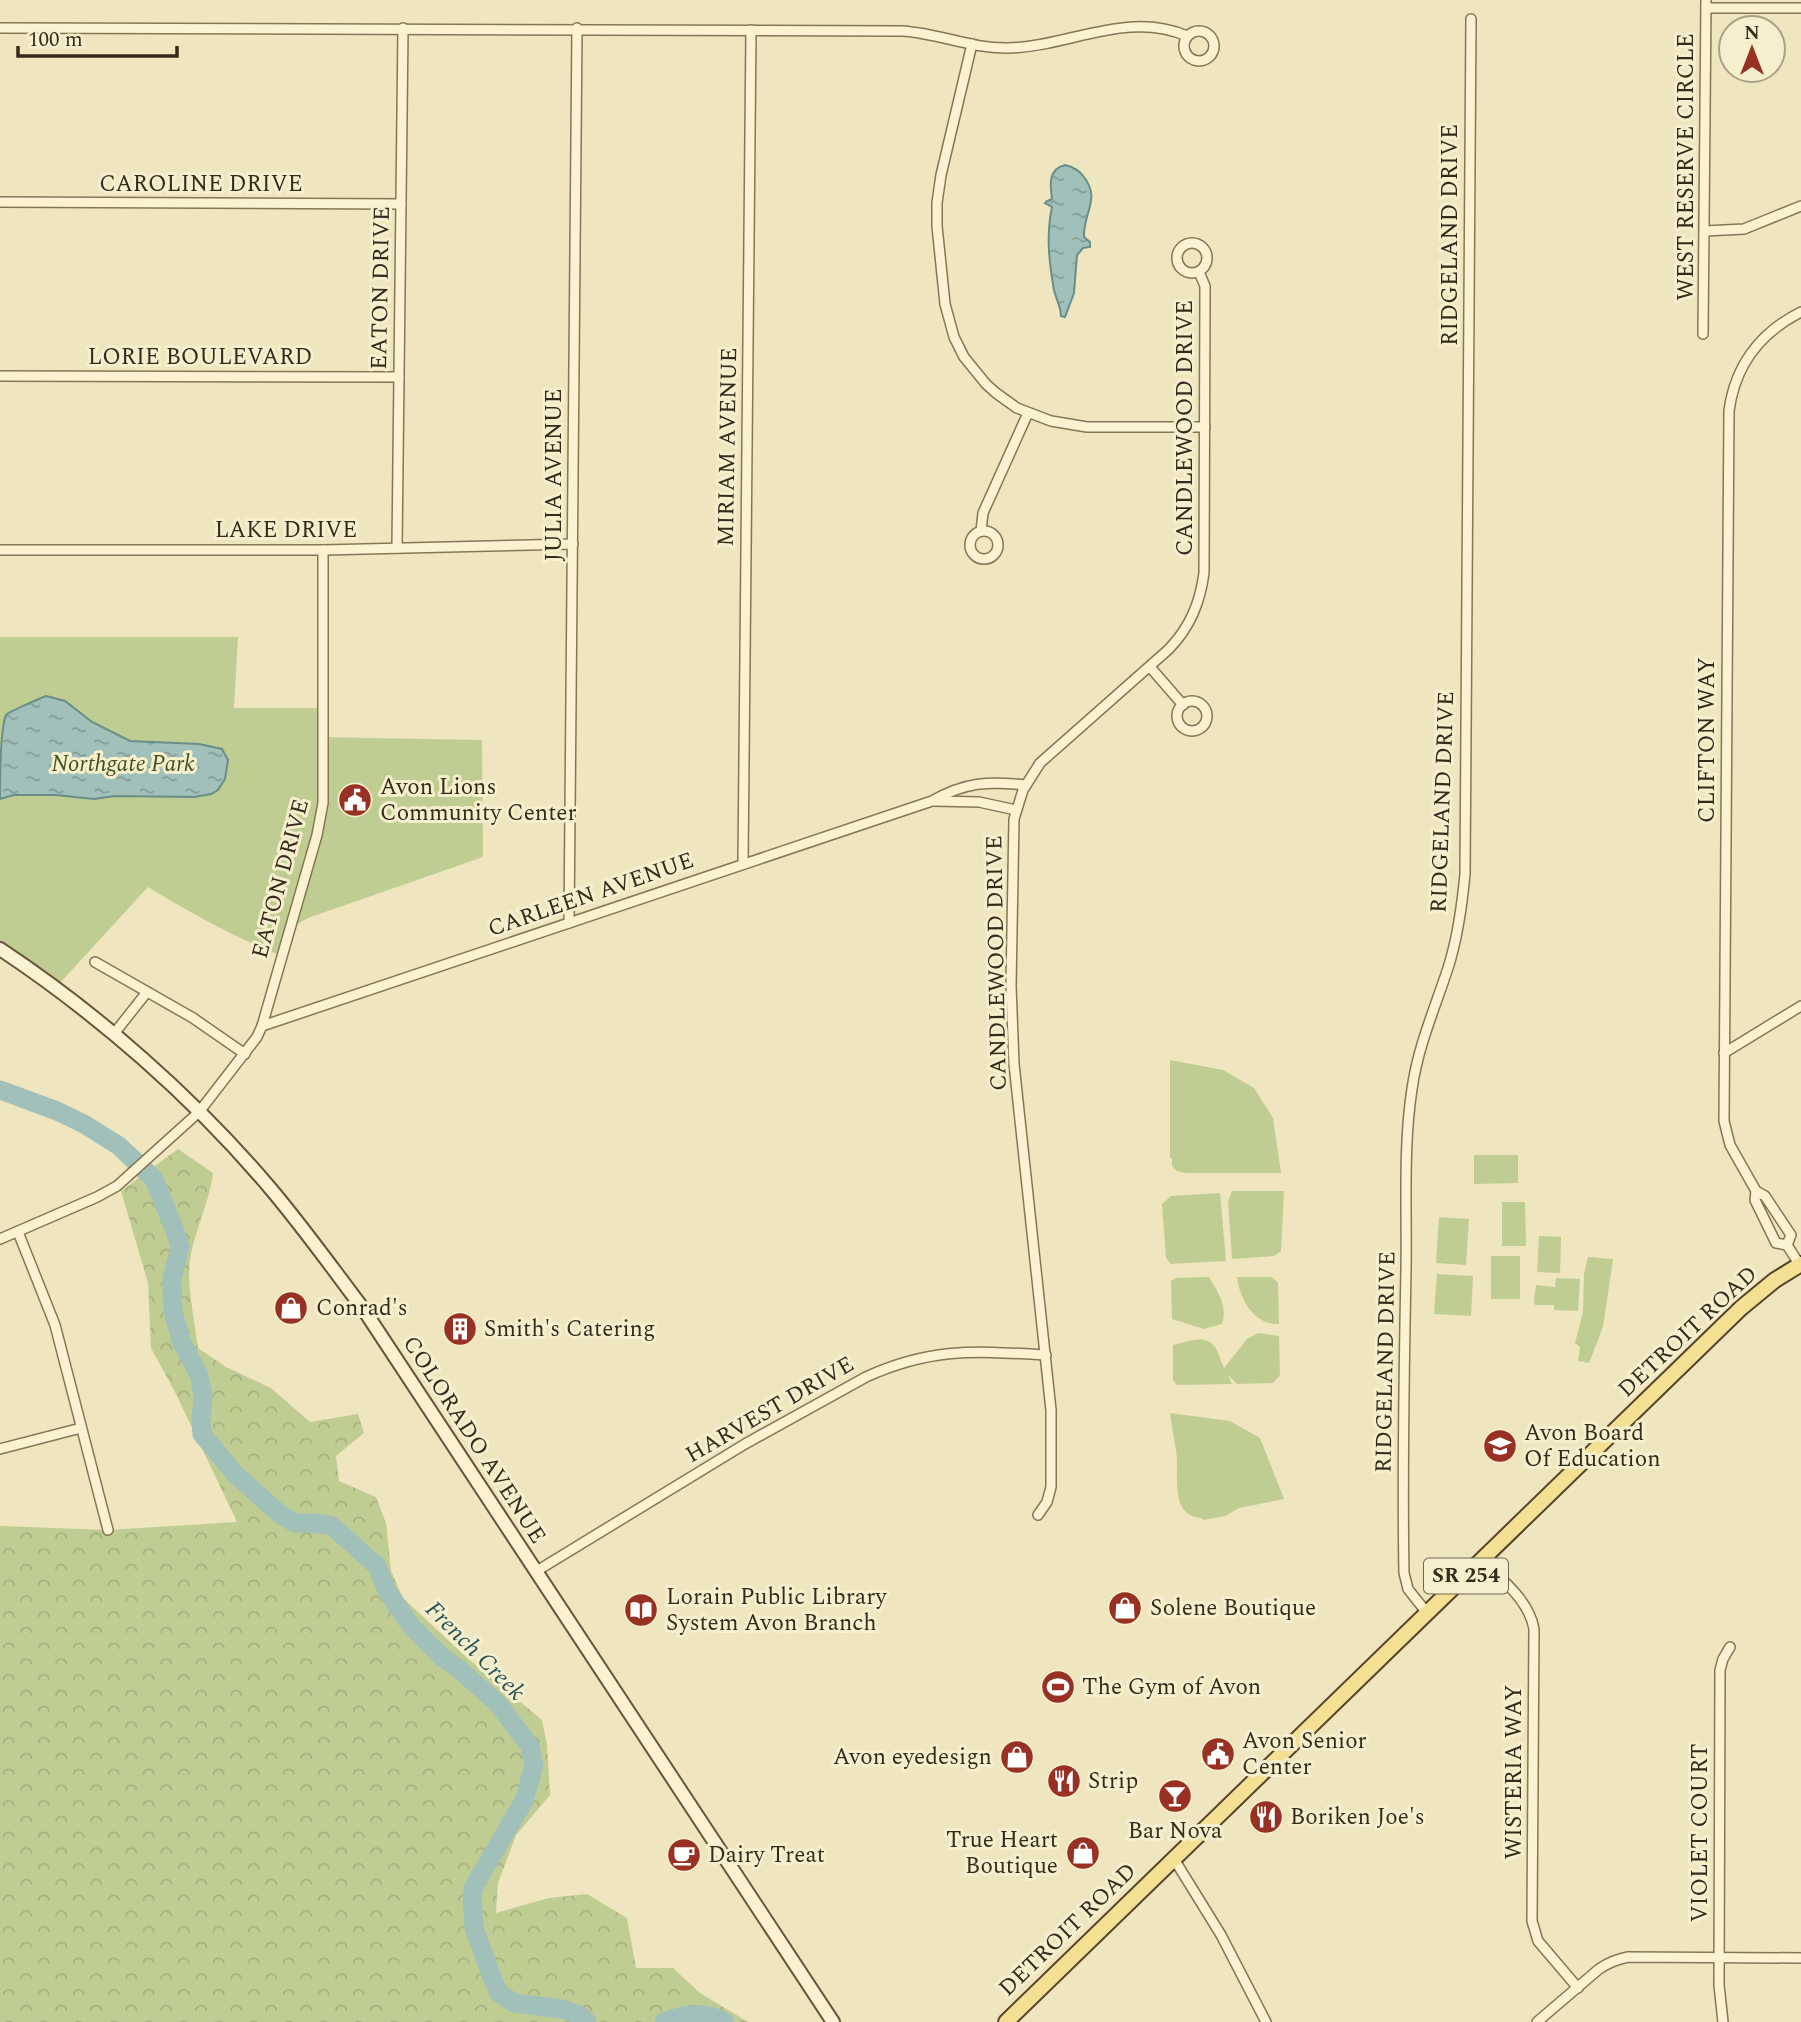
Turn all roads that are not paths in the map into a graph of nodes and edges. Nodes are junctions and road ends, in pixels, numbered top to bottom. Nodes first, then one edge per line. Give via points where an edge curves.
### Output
1 (1706, 4) edge
2 (1801, 8) edge
3 (1471, 19) dead end
4 (0, 28) edge
5 (403, 28) junction
6 (577, 28) junction
7 (751, 30) junction
8 (1187, 36) dead end
9 (972, 44) junction
10 (0, 202) edge
11 (401, 204) junction
12 (1801, 206) edge
13 (1705, 231) junction
14 (1199, 272) dead end
15 (1801, 312) edge
16 (1703, 334) dead end
17 (0, 376) edge
18 (399, 377) junction
19 (1028, 413) junction
20 (1205, 427) junction
21 (981, 531) dead end
22 (573, 544) junction
23 (397, 548) junction
24 (0, 550) edge
25 (323, 550) junction
26 (1150, 667) junction
27 (1183, 705) dead end
28 (1026, 785) junction
29 (932, 801) junction
30 (1016, 810) junction
31 (743, 864) junction
32 (569, 923) junction
33 (0, 949) edge
34 (94, 962) dead end
35 (147, 992) junction
36 (1801, 1006) edge
37 (262, 1026) junction
38 (113, 1035) junction
39 (1724, 1053) junction
40 (245, 1054) junction
41 (199, 1112) junction
42 (1756, 1191) junction
43 (18, 1232) junction
44 (0, 1239) edge
45 (1787, 1245) junction
46 (1800, 1265) edge
47 (1046, 1355) junction
48 (81, 1428) junction
49 (0, 1449) edge
50 (1038, 1515) dead end
51 (108, 1530) dead end
52 (1482, 1560) junction
53 (535, 1572) junction
54 (1427, 1613) junction
55 (1730, 1647) dead end
56 (1174, 1859) junction
57 (1719, 1957) junction
58 (1801, 1958) edge
59 (1578, 1988) junction
60 (833, 2022) edge
61 (1006, 2022) edge
62 (1266, 2022) edge
63 (1537, 2022) edge
64 (1723, 2022) edge

1 - 2 street
1 - 13 street, WEST RESERVE CIRCLE
3 - 54 street, RIDGELAND DRIVE via 1465,874 1448,968 1417,1058 1408,1130 1404,1573 1408,1589
4 - 5 street
5 - 6 street
5 - 11 street, EATON DRIVE
6 - 7 street
6 - 22 street, JULIA AVENUE
7 - 9 street via 912,32
7 - 31 street, MIRIAM AVENUE
8 - 9 street via 1158,28 1120,27 1018,48
9 - 19 street via 937,203 945,304 954,337 970,366 996,393
10 - 11 street, CAROLINE DRIVE
11 - 18 street, EATON DRIVE
12 - 13 street via 1744,229
13 - 16 street, WEST RESERVE CIRCLE
14 - 20 street, CANDLEWOOD DRIVE via 1205,286
15 - 39 street, CLIFTON WAY via 1773,329 1751,352 1736,380 1729,411
17 - 18 street, LORIE BOULEVARD
18 - 23 street, EATON DRIVE
19 - 20 street via 1087,427
19 - 21 street via 983,513
20 - 26 street, CANDLEWOOD DRIVE via 1201,591 1187,626
22 - 23 street, LAKE DRIVE
22 - 32 street, JULIA AVENUE
23 - 25 street, LAKE DRIVE
24 - 25 street, LAKE DRIVE
25 - 37 street, EATON DRIVE via 323,803
26 - 27 street
26 - 28 street, CANDLEWOOD DRIVE via 1047,755
28 - 29 street, CARLEEN AVENUE via 971,784
28 - 30 street, CANDLEWOOD DRIVE
29 - 30 street, CARLEEN AVENUE via 979,802
29 - 31 street, CARLEEN AVENUE
30 - 47 street, CANDLEWOOD DRIVE via 1011,986 1014,1064
31 - 32 street, CARLEEN AVENUE
32 - 37 street, CARLEEN AVENUE
33 - 38 main road, COLORADO AVENUE
34 - 35 street
35 - 38 street
35 - 40 street
36 - 39 street
37 - 40 street, EATON DRIVE
38 - 41 main road, COLORADO AVENUE
39 - 42 street, CLIFTON WAY via 1726,1133
40 - 41 street, EATON DRIVE
41 - 43 street, EATON DRIVE via 103,1195
41 - 53 main road, COLORADO AVENUE via 268,1186 364,1310
42 - 45 street, CLIFTON WAY via 1765,1196 1791,1235
42 - 45 street, CLIFTON WAY via 1755,1200 1776,1243
43 - 44 street, EATON DRIVE
43 - 48 street via 54,1319
45 - 46 street, CLIFTON WAY
46 - 52 main road, DETROIT ROAD / SR 254 via 1741,1308
47 - 50 street, CANDLEWOOD DRIVE via 1051,1474 1047,1502
47 - 53 street, HARVEST DRIVE via 957,1352 885,1368 745,1444
48 - 49 street
48 - 51 street
52 - 54 main road, DETROIT ROAD / SR 254
52 - 59 street, WISTERIA WAY via 1523,1602 1532,1621 1532,1921 1538,1941
53 - 60 main road, COLORADO AVENUE
54 - 56 main road, DETROIT ROAD / SR 254
55 - 57 street, VIOLET COURT via 1720,1670
56 - 61 main road, DETROIT ROAD / SR 254
56 - 62 street via 1221,1935
57 - 58 street
57 - 59 street via 1628,1957 1607,1963
57 - 64 street, VIOLET COURT
59 - 63 street

